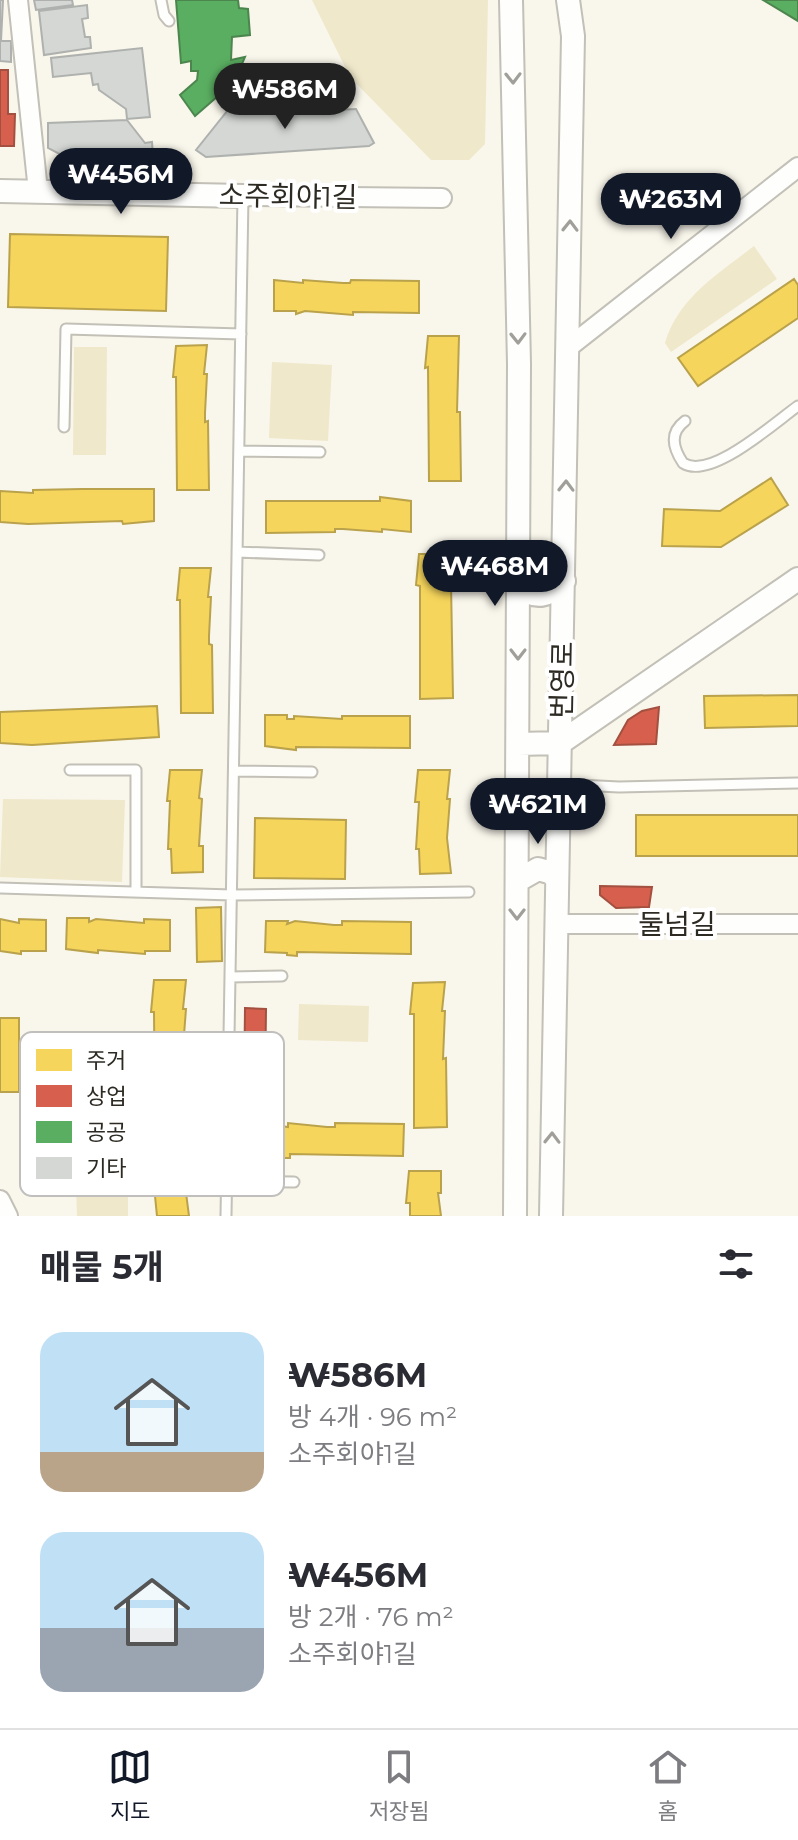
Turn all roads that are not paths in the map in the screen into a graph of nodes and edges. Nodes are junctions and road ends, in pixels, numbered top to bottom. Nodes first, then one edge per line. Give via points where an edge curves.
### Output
1 (18, 0) edge
2 (161, 0) edge
3 (511, 0) edge
4 (568, 0) edge
5 (169, 21) dead end
6 (798, 167) edge
7 (0, 191) edge
8 (38, 191) junction
9 (243, 196) junction
10 (442, 198) dead end
11 (241, 334) junction
12 (569, 347) junction
13 (798, 406) edge
14 (685, 421) dead end
15 (64, 427) dead end
16 (239, 451) junction
17 (320, 452) dead end
18 (237, 552) junction
19 (319, 555) dead end
20 (798, 579) edge
21 (564, 581) junction
22 (519, 585) junction
23 (560, 743) junction
24 (518, 744) junction
25 (70, 770) dead end
26 (234, 771) junction
27 (312, 772) dead end
28 (798, 783) edge
29 (559, 784) junction
30 (557, 880) junction
31 (517, 881) junction
32 (0, 888) edge
33 (136, 892) junction
34 (469, 892) dead end
35 (232, 895) junction
36 (556, 924) junction
37 (798, 924) edge
38 (282, 976) dead end
39 (230, 977) junction
40 (229, 1032) edge
41 (284, 1182) edge
42 (294, 1182) dead end
43 (227, 1196) edge
44 (0, 1200) edge
45 (8, 1216) edge
46 (226, 1216) edge
47 (515, 1216) edge
48 (551, 1216) edge

1 - 8 street
2 - 5 lane
3 -> 22 street, 번영로
12 -> 4 street, 번영로 via 573,36
6 - 12 street
7 - 8 street, 소주회야1길
8 - 9 street, 소주회야1길
9 - 10 street, 소주회야1길
9 - 11 lane
11 - 15 lane via 66,329
11 - 16 lane
21 -> 12 street, 번영로
13 - 14 lane via 718,462 699,468 683,463 674,444 674,434
16 - 17 lane
16 - 18 lane
18 - 19 lane
18 - 26 lane
20 - 23 street
21 - 22 street via 539,596
21 - 23 street, 번영로
22 -> 24 street, 번영로
23 - 24 street
23 - 29 street, 번영로
24 - 31 street, 번영로
25 - 33 lane via 136,770
26 - 27 lane
26 - 35 lane
28 - 29 lane
29 - 30 street, 번영로
30 - 31 street via 538,869
30 - 36 street, 번영로
31 -> 47 street, 번영로
32 - 33 lane
33 - 35 lane
34 - 35 lane
35 - 39 lane
36 - 37 street, 둘넘길
48 -> 36 street, 번영로
38 - 39 lane
39 - 40 lane
41 - 42 lane
43 - 46 lane
44 - 45 street

